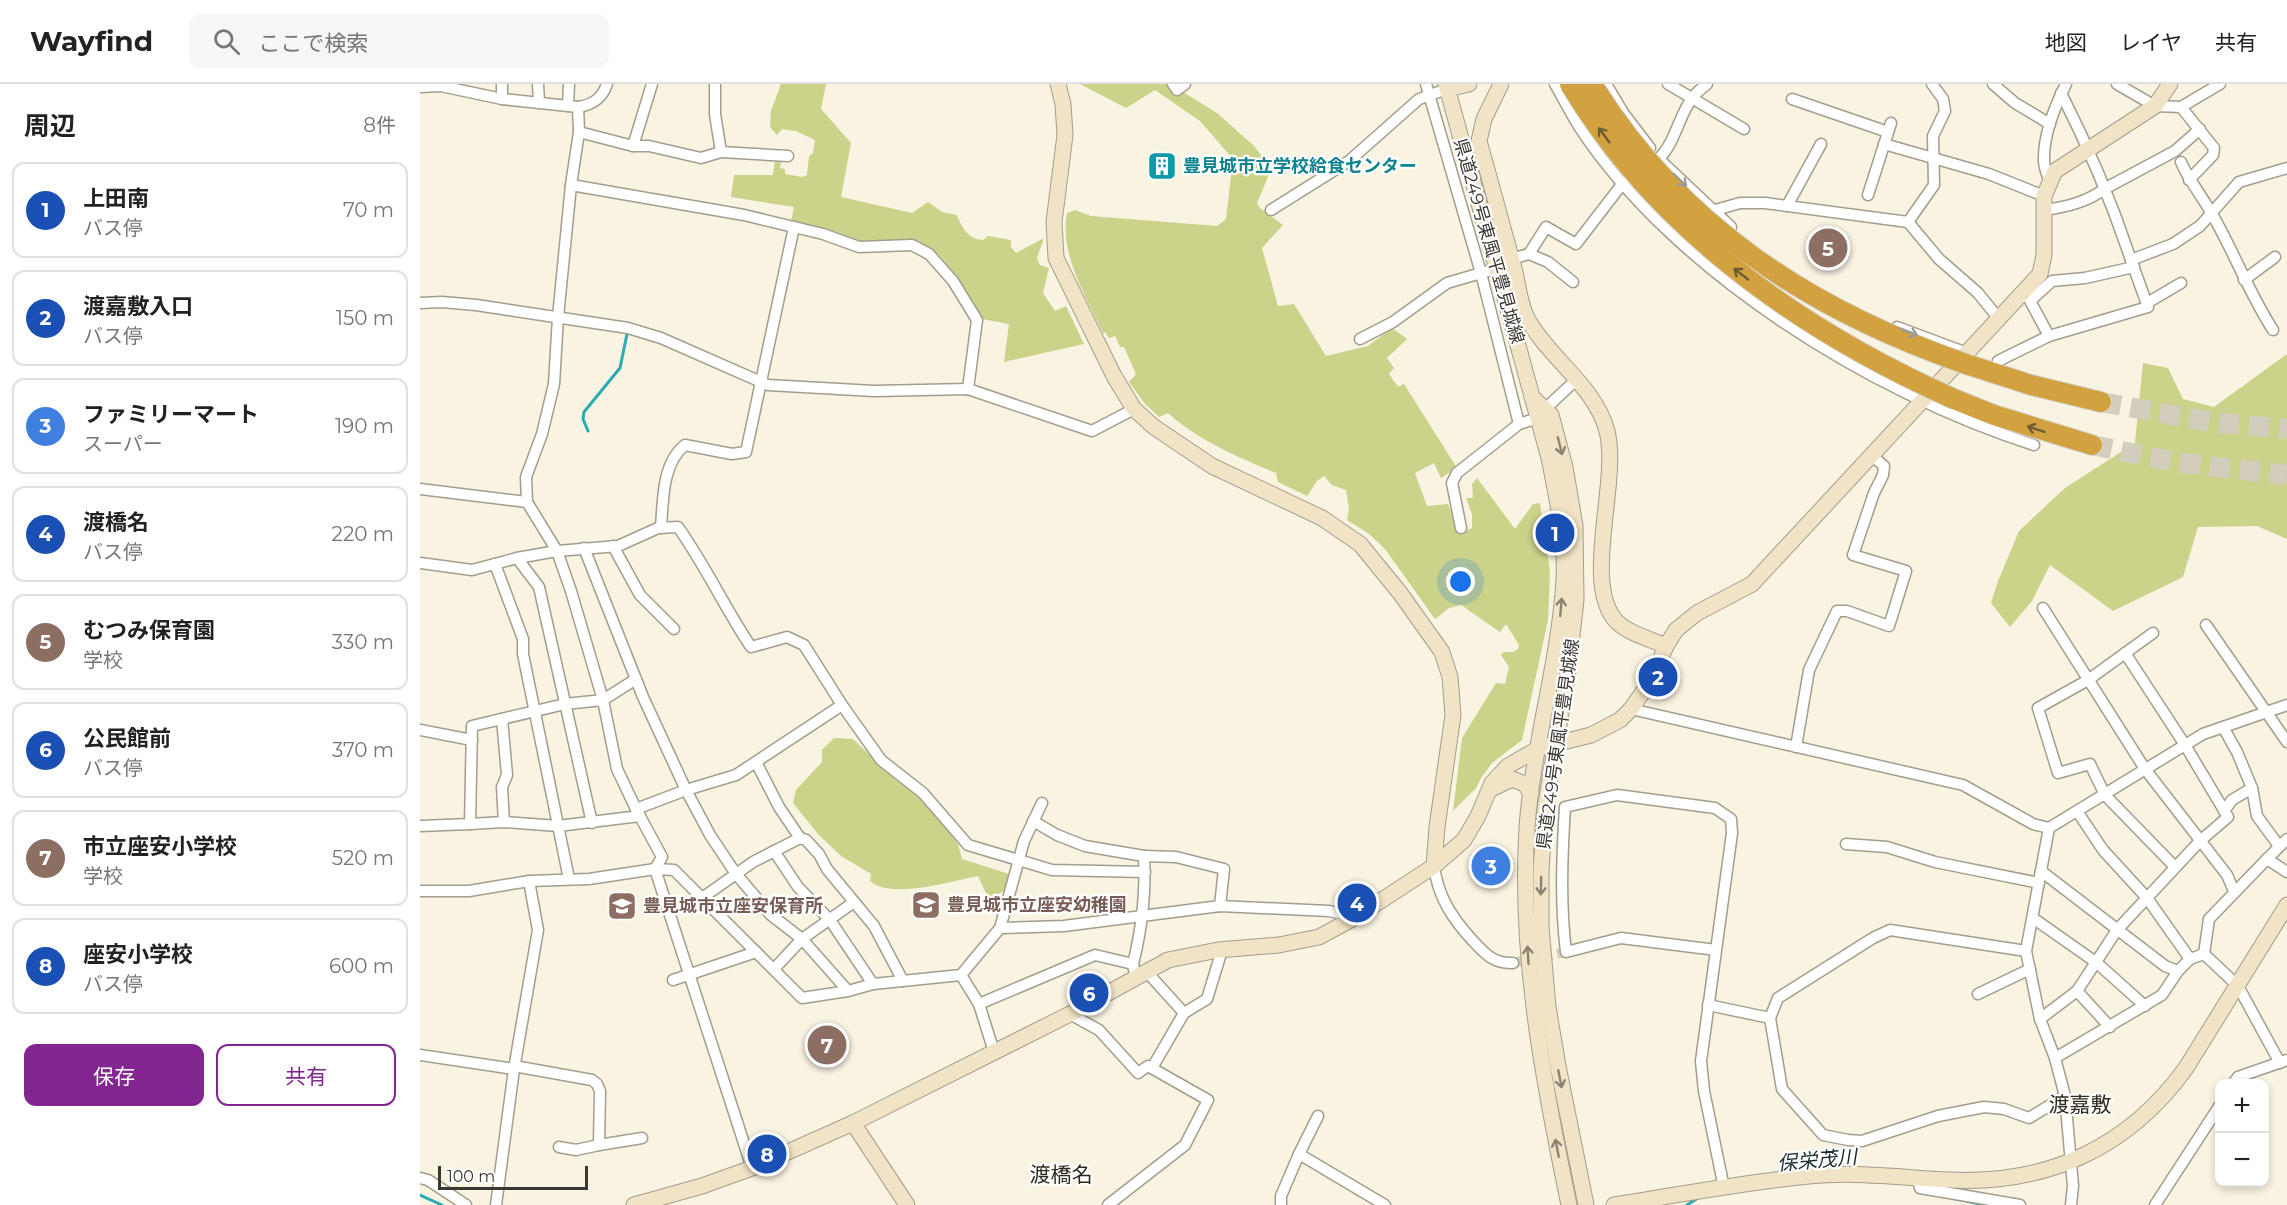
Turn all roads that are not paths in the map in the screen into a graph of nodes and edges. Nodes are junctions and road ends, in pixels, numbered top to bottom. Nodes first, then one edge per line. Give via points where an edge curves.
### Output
1 (502, 84) edge
2 (538, 84) edge
3 (569, 84) edge
4 (607, 84) edge
5 (652, 84) edge
6 (715, 84) edge
7 (1058, 84) edge
8 (1173, 84) edge
9 (1185, 84) edge
10 (1469, 84) edge
11 (1501, 84) edge
12 (1555, 84) edge
13 (1570, 84) edge
14 (1592, 84) edge
15 (1606, 84) edge
16 (1668, 84) edge
17 (1707, 84) edge
18 (1932, 84) edge
19 (1993, 84) edge
20 (2117, 84) edge
21 (2170, 84) edge
22 (2220, 84) edge
23 (420, 87) edge
24 (458, 87) edge
25 (1446, 87) edge
26 (2063, 87) edge
27 (1428, 90) edge
28 (1692, 98) junction
29 (502, 99) junction
30 (1792, 99) dead end
31 (539, 103) junction
32 (2155, 106) junction
33 (573, 107) junction
34 (2181, 107) junction
35 (2050, 124) junction
36 (1744, 129) dead end
37 (2200, 129) junction
38 (579, 132) junction
39 (1821, 144) dead end
40 (1884, 144) junction
41 (633, 146) junction
42 (2090, 148) junction
43 (721, 152) junction
44 (788, 156) dead end
45 (1659, 160) junction
46 (1934, 160) junction
47 (2181, 162) dead end
48 (2287, 168) edge
49 (2189, 180) junction
50 (1623, 183) junction
51 (571, 185) junction
52 (2106, 188) junction
53 (1868, 195) dead end
54 (2046, 196) junction
55 (1787, 206) junction
56 (1270, 210) dead end
57 (1712, 211) junction
58 (2212, 214) junction
59 (1908, 222) junction
60 (794, 227) junction
61 (1529, 254) junction
62 (2275, 257) dead end
63 (1511, 259) junction
64 (2133, 263) junction
65 (1498, 268) junction
66 (1481, 273) junction
67 (2244, 280) junction
68 (1573, 282) dead end
69 (2181, 282) dead end
70 (2027, 296) junction
71 (420, 303) edge
72 (2147, 303) junction
73 (558, 317) junction
74 (2000, 319) junction
75 (2273, 330) dead end
76 (2049, 336) junction
77 (1360, 339) dead end
78 (1966, 359) junction
79 (1998, 361) dead end
80 (1576, 380) junction
81 (760, 382) junction
82 (968, 388) junction
83 (1922, 401) junction
84 (2101, 402) tunnel mouth
85 (1134, 409) junction
86 (1542, 413) junction
87 (1519, 424) junction
88 (2034, 445) dead end
89 (2092, 445) tunnel mouth
90 (1871, 454) junction
91 (420, 489) edge
92 (527, 502) junction
93 (661, 528) junction
94 (1461, 528) dead end
95 (613, 546) junction
96 (584, 548) junction
97 (557, 551) junction
98 (517, 558) junction
99 (420, 563) edge
100 (495, 564) junction
101 (2043, 608) dead end
102 (2206, 625) dead end
103 (674, 629) dead end
104 (2153, 633) dead end
105 (1666, 646) junction
106 (2125, 653) junction
107 (636, 679) junction
108 (2088, 680) junction
109 (603, 700) junction
110 (565, 705) junction
111 (842, 705) junction
112 (2287, 705) edge
113 (1631, 709) junction
114 (534, 711) junction
115 (2266, 713) junction
116 (502, 719) junction
117 (2223, 727) junction
118 (420, 730) edge
119 (472, 740) junction
120 (2287, 742) edge
121 (1556, 744) junction
122 (2185, 745) junction
123 (1796, 747) junction
124 (1539, 748) junction
125 (756, 762) junction
126 (2145, 769) junction
127 (2252, 788) junction
128 (686, 790) junction
129 (1487, 792) junction
130 (1531, 794) junction
131 (2105, 795) junction
132 (1042, 803) dead end
133 (2077, 811) junction
134 (2224, 811) junction
135 (638, 813) junction
136 (1033, 821) junction
137 (504, 822) junction
138 (591, 823) junction
139 (470, 824) junction
140 (420, 826) edge
141 (558, 826) junction
142 (2049, 828) junction
143 (800, 837) junction
144 (2200, 841) junction
145 (2283, 842) edge
146 (1846, 844) dead end
147 (774, 851) junction
148 (1144, 856) junction
149 (2267, 859) junction
150 (1019, 860) junction
151 (1434, 866) junction
152 (2175, 867) junction
153 (655, 869) junction
154 (1145, 872) junction
155 (2041, 872) junction
156 (2287, 872) edge
157 (736, 874) junction
158 (569, 879) junction
159 (529, 881) junction
160 (2039, 883) junction
161 (420, 891) edge
162 (2234, 891) junction
163 (702, 898) junction
164 (2147, 898) junction
165 (854, 902) junction
166 (2287, 905) edge
167 (1220, 906) junction
168 (1356, 916) junction
169 (1143, 917) junction
170 (2034, 918) junction
171 (830, 920) junction
172 (1000, 928) junction
173 (2117, 930) junction
174 (802, 939) junction
175 (1222, 950) junction
176 (1716, 950) junction
177 (2026, 951) junction
178 (756, 952) junction
179 (2204, 954) junction
180 (2190, 959) junction
181 (1513, 963) tunnel mouth
182 (2097, 963) junction
183 (774, 969) junction
184 (2030, 969) junction
185 (1138, 971) junction
186 (2178, 971) junction
187 (961, 975) junction
188 (690, 976) junction
189 (673, 980) dead end
190 (903, 981) junction
191 (873, 984) junction
192 (2238, 986) junction
193 (848, 991) junction
194 (2077, 991) junction
195 (1978, 994) dead end
196 (979, 1004) junction
197 (1708, 1005) junction
198 (2145, 1006) junction
199 (1184, 1013) junction
200 (1070, 1014) junction
201 (1770, 1018) junction
202 (2040, 1019) junction
203 (2110, 1027) junction
204 (994, 1052) junction
205 (420, 1055) edge
206 (2055, 1058) junction
207 (2283, 1061) edge
208 (514, 1068) junction
209 (1152, 1068) junction
210 (2236, 1079) edge
211 (2065, 1096) junction
212 (2215, 1113) edge
213 (1318, 1116) dead end
214 (853, 1123) junction
215 (642, 1138) dead end
216 (599, 1145) junction
217 (559, 1147) dead end
218 (1299, 1154) junction
219 (2070, 1162) junction
220 (752, 1168) junction
221 (1917, 1177) junction
222 (420, 1179) edge
223 (1724, 1188) junction
224 (1684, 1199) edge
225 (466, 1205) edge
226 (496, 1205) edge
227 (634, 1205) edge
228 (907, 1205) edge
229 (1108, 1205) edge
230 (1281, 1205) edge
231 (1385, 1205) edge
232 (1569, 1205) edge
233 (1586, 1205) edge
234 (1614, 1205) edge
235 (2020, 1205) edge
236 (2071, 1205) edge
237 (2155, 1205) edge

1 - 29 street
2 - 31 street
3 - 33 street
4 - 33 street via 591,105
5 - 41 street
6 - 43 street
7 - 85 street via 1065,135 1054,222 1056,258
8 - 9 street via 1177,90
10 - 25 street
11 - 63 street via 1484,119 1479,141
12 - 50 street via 1580,128
89 -> 13 highway, bridge via 1954,399 1849,347 1782,304 1668,211 1612,146
14 - 78 highway, bridge via 1665,181 1748,255 1836,310 1928,351
15 - 45 street
16 - 28 street
17 - 28 street
18 - 46 street via 1943,99 1945,111 1933,136
19 - 35 street
20 - 32 street
21 - 32 street
22 - 34 street
23 - 24 street
24 - 29 street
25 - 27 street
25 - 65 street, 県道249号東風平豊見城線
26 - 35 street
26 - 42 street
27 - 56 street via 1349,161
27 - 66 street
28 - 36 street
28 - 45 street
29 - 31 street
30 - 40 street via 1890,128
31 - 33 street
32 - 34 street
32 - 42 street
33 - 38 street
34 - 37 street
35 - 54 street via 2043,162
37 - 49 street via 2214,148 2213,156
37 - 52 street via 2175,152
38 - 41 street
38 - 51 street
39 - 55 street
40 - 46 street
40 - 53 street
41 - 43 street via 701,158
42 - 52 street
42 - 54 street via 2055,171
43 - 44 street
45 - 50 street
45 -> 57 street
46 - 54 street via 1989,174
46 - 59 street via 1934,185
47 - 49 street
48 - 58 street via 2239,182
49 - 58 street
50 - 61 street via 1576,244 1545,227
50 - 83 street via 1677,240 1733,286 1812,341
51 - 60 street
51 - 73 street
52 - 54 street via 2068,207
52 - 64 street
54 - 70 street via 2044,255 2040,274
55 - 57 street via 1740,203
55 - 59 street
57 -> 78 street via 1818,296
58 - 64 street via 2173,244
58 - 67 street
59 - 74 street
60 - 81 street
60 - 82 street via 859,248 912,245 929,254 953,281 977,320
61 - 63 street
61 - 68 street via 1548,262
62 - 67 street
63 - 80 street via 1528,320
64 - 70 street via 2085,278 2052,281
64 - 72 street
65 - 66 street
65 - 86 street, 県道249号東風平豊見城線 via 1532,398
66 - 77 street via 1447,283 1393,322
66 - 87 street
67 - 75 street
69 - 72 street
70 - 74 street
70 - 76 street
71 - 73 street via 476,305
72 - 76 street via 2148,307 2122,316
73 - 81 street via 628,328 662,338
73 - 92 street via 554,384 526,477
74 - 78 street
76 - 79 street
78 - 83 street
78 - 84 highway via 2031,385
80 - 86 street
80 - 105 street via 1591,397 1607,430 1610,469 1602,559 1604,600 1619,624
81 - 82 street via 874,391
81 - 93 street via 746,452 732,454 685,445 676,452 663,497
82 - 85 street via 1092,431
83 - 88 street
83 - 90 street
85 - 151 street via 1212,466 1322,518 1360,544 1443,652 1453,715
86 - 87 street
86 -> 121 street, 県道249号東風平豊見城線 via 1551,415 1575,526 1576,600
124 -> 86 street, 県道249号東風平豊見城線 via 1564,578 1558,509
87 - 94 street via 1457,473 1452,483
90 - 105 street via 1752,584 1697,613 1676,630
90 - 123 street via 1884,466 1883,475 1853,555 1906,571 1889,626 1837,611 1809,670
91 - 92 street
92 - 97 street
93 - 95 street
93 - 111 street via 678,527 751,647 787,638 804,645
95 - 96 street
95 - 103 street via 640,595
96 - 97 street
96 - 107 street
97 - 98 street
97 - 109 street
98 - 100 street
98 - 110 street via 539,587
99 - 100 street via 472,570
100 - 114 street via 523,639
101 - 108 street
102 - 115 street
104 - 106 street
105 - 113 street via 1652,680
106 - 108 street
106 - 122 street
107 - 109 street
107 - 128 street
108 - 126 street
108 - 131 street via 2038,708 2058,772 2090,764
109 - 110 street
109 - 135 street via 617,768
110 - 114 street
110 - 138 street
111 - 125 street
111 - 150 street via 881,760 923,793 968,845
112 - 115 street
113 - 121 street via 1602,731
113 - 123 street
114 - 116 street
114 - 141 street
115 - 117 street
115 - 120 street
116 - 119 street via 472,726
116 - 137 street via 507,775 502,787
117 - 122 street
117 - 127 street
118 - 119 street
119 - 139 street
121 - 124 street
121 -> 233 street, 県道249号東風平豊見城線 via 1545,809 1543,955 1558,1066
122 - 126 street
122 - 134 street
123 - 142 street via 1963,785 2033,824
124 - 129 street via 1508,766
124 - 130 street, 県道249号東風平豊見城線
125 - 128 street via 736,775
125 - 143 street
126 - 131 street
126 - 144 street
127 - 134 street via 2232,800
127 - 145 street via 2257,816
128 - 135 street
128 - 157 street
129 - 130 street via 1512,779 1526,784
129 - 151 street via 1468,834
232 -> 130 street, 県道249号東風平豊見城線 via 1540,1060 1528,963 1526,862
131 - 133 street
131 - 152 street
132 - 136 street
133 - 142 street
133 - 164 street via 2103,850
134 - 144 street via 2228,817
135 - 138 street
135 - 153 street via 662,857
136 - 148 street via 1085,846
136 - 150 street
137 - 139 street
137 - 141 street
138 - 141 street
139 - 140 street
141 - 158 street
142 - 155 street
143 - 147 street
143 - 165 street via 819,854
144 - 152 street
144 - 162 street via 2227,875
145 - 149 street
146 - 160 street via 1887,847 1935,862
147 - 157 street
147 - 171 street via 798,887
148 - 154 street
148 - 167 street via 1176,857 1224,869
149 - 156 street
149 - 162 street
150 - 154 street via 1052,870
150 - 172 street
151 - 168 street
151 - 181 street via 1440,893 1457,924 1487,955 1496,961
152 - 164 street
153 - 158 street
153 - 163 street via 674,870
153 - 188 street
154 - 169 street
155 - 160 street
155 - 173 street
157 - 163 street
157 - 174 street via 771,915
158 - 159 street
159 - 161 street via 469,891
159 - 208 street via 538,930
160 - 170 street
162 - 179 street via 2209,918
163 - 178 street
164 - 173 street
164 - 180 street
165 - 171 street
165 - 190 street via 874,926
166 - 192 street
167 - 168 street via 1329,911
167 - 169 street
168 - 175 street via 1319,937
169 - 172 street
169 - 185 street
170 - 177 street
170 - 182 street
171 - 174 street
171 - 191 street
172 - 187 street
173 - 182 street
173 - 186 street via 2165,966
174 - 183 street
174 - 193 street
175 - 185 street via 1168,960
175 - 199 street via 1207,999
176 - 176 street via 1731,819 1715,808 1617,795 1565,807 1561,916 1566,952 1621,938
176 - 197 street
177 - 184 street
177 - 201 street via 1890,930 1778,998
178 - 183 street
178 - 188 street
179 - 180 street
179 - 192 street
180 - 186 street
182 - 194 street
182 - 198 street
183 - 193 street via 802,998
184 - 195 street
184 - 202 street
185 - 196 street via 1095,955
185 - 199 street
185 - 200 street
186 - 198 street via 2162,995
187 - 190 street
187 - 196 street
188 - 189 street
188 - 220 street
190 - 191 street
191 - 193 street
192 - 207 street
192 - 219 street via 2168,1093 2111,1142
194 - 202 street
194 - 203 street
196 - 204 street
197 - 201 street
197 - 223 street via 1701,1060
198 - 203 street
199 - 209 street
200 - 204 street
200 - 209 street via 1099,1030 1138,1073 1148,1066
201 - 211 street via 1782,1089 1823,1135 1862,1141 1938,1116 1984,1107 2029,1118
202 - 206 street
203 - 206 street
204 - 214 street
205 - 208 street
206 - 211 street
207 - 210 street
208 - 216 street via 597,1084
208 - 226 street
209 - 229 street via 1208,1100 1185,1145
211 - 219 street
212 - 237 street
213 - 218 street
214 - 220 street
214 - 228 street
215 - 216 street
216 - 217 street via 576,1150
218 - 230 street
218 - 231 street
219 - 221 street via 2021,1175 1977,1180
219 - 236 street
220 - 227 street
221 - 223 street via 1810,1175
221 - 235 street via 1920,1188
222 - 225 street via 428,1180
223 - 224 street
224 - 234 street

